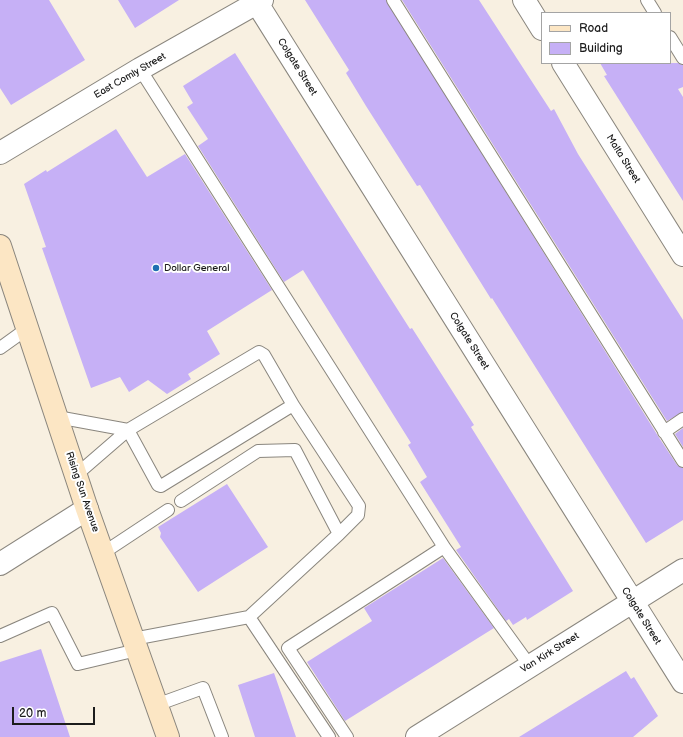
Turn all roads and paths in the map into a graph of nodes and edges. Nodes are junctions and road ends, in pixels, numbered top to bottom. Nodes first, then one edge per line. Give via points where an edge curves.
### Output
1 (393, 0) edge
2 (524, 0) edge
3 (647, 0) edge
4 (258, 1) edge
5 (654, 12) edge
6 (541, 27) edge
7 (671, 39) edge
8 (683, 58) edge
9 (564, 64) edge
10 (140, 69) junction
11 (0, 154) edge
12 (0, 246) edge
13 (683, 255) edge
14 (28, 328) junction
15 (0, 348) edge
16 (293, 405) junction
17 (57, 417) junction
18 (683, 419) edge
19 (128, 430) junction
20 (664, 432) junction
21 (683, 461) edge
22 (76, 475) junction
23 (181, 501) dead end
24 (87, 509) junction
25 (168, 510) dead end
26 (339, 534) junction
27 (444, 547) junction
28 (103, 553) junction
29 (0, 564) edge
30 (683, 570) edge
31 (632, 602) junction
32 (249, 618) junction
33 (0, 636) edge
34 (135, 645) junction
35 (530, 666) junction
36 (683, 682) edge
37 (156, 705) junction
38 (168, 737) edge
39 (222, 737) edge
40 (330, 737) edge
41 (347, 737) edge
42 (417, 737) edge

1 - 20 lane
2 - 6 street
3 - 5 lane
4 - 10 street, East Comly Street
4 - 31 street, Colgate Street
7 - 8 lane
9 - 13 street, Malta Street
10 - 11 street, East Comly Street
10 - 27 lane
12 - 14 main road, Rising Sun Avenue
14 - 15 lane
14 - 17 main road, Rising Sun Avenue
16 - 19 lane via 264,355 259,352
16 - 19 lane via 161,486 158,485
16 - 26 lane via 359,506 358,515
17 - 19 lane
17 - 22 main road, Rising Sun Avenue
18 - 20 lane
19 - 22 lane
20 - 21 lane
22 - 24 main road, Rising Sun Avenue
23 - 26 lane via 258,451 295,450
24 - 28 main road, Rising Sun Avenue
24 - 29 street
25 - 28 lane
26 - 32 lane
27 - 35 lane
27 - 41 lane via 288,648
28 - 34 main road, Rising Sun Avenue
30 - 31 street, Van Kirk Street
31 - 35 street, Van Kirk Street
31 - 36 street, Colgate Street
32 - 34 lane
32 - 40 lane
33 - 34 lane via 52,614 78,664
34 - 37 main road, Rising Sun Avenue
35 - 42 street, Van Kirk Street
37 - 38 main road, Rising Sun Avenue
37 - 39 lane via 204,688

